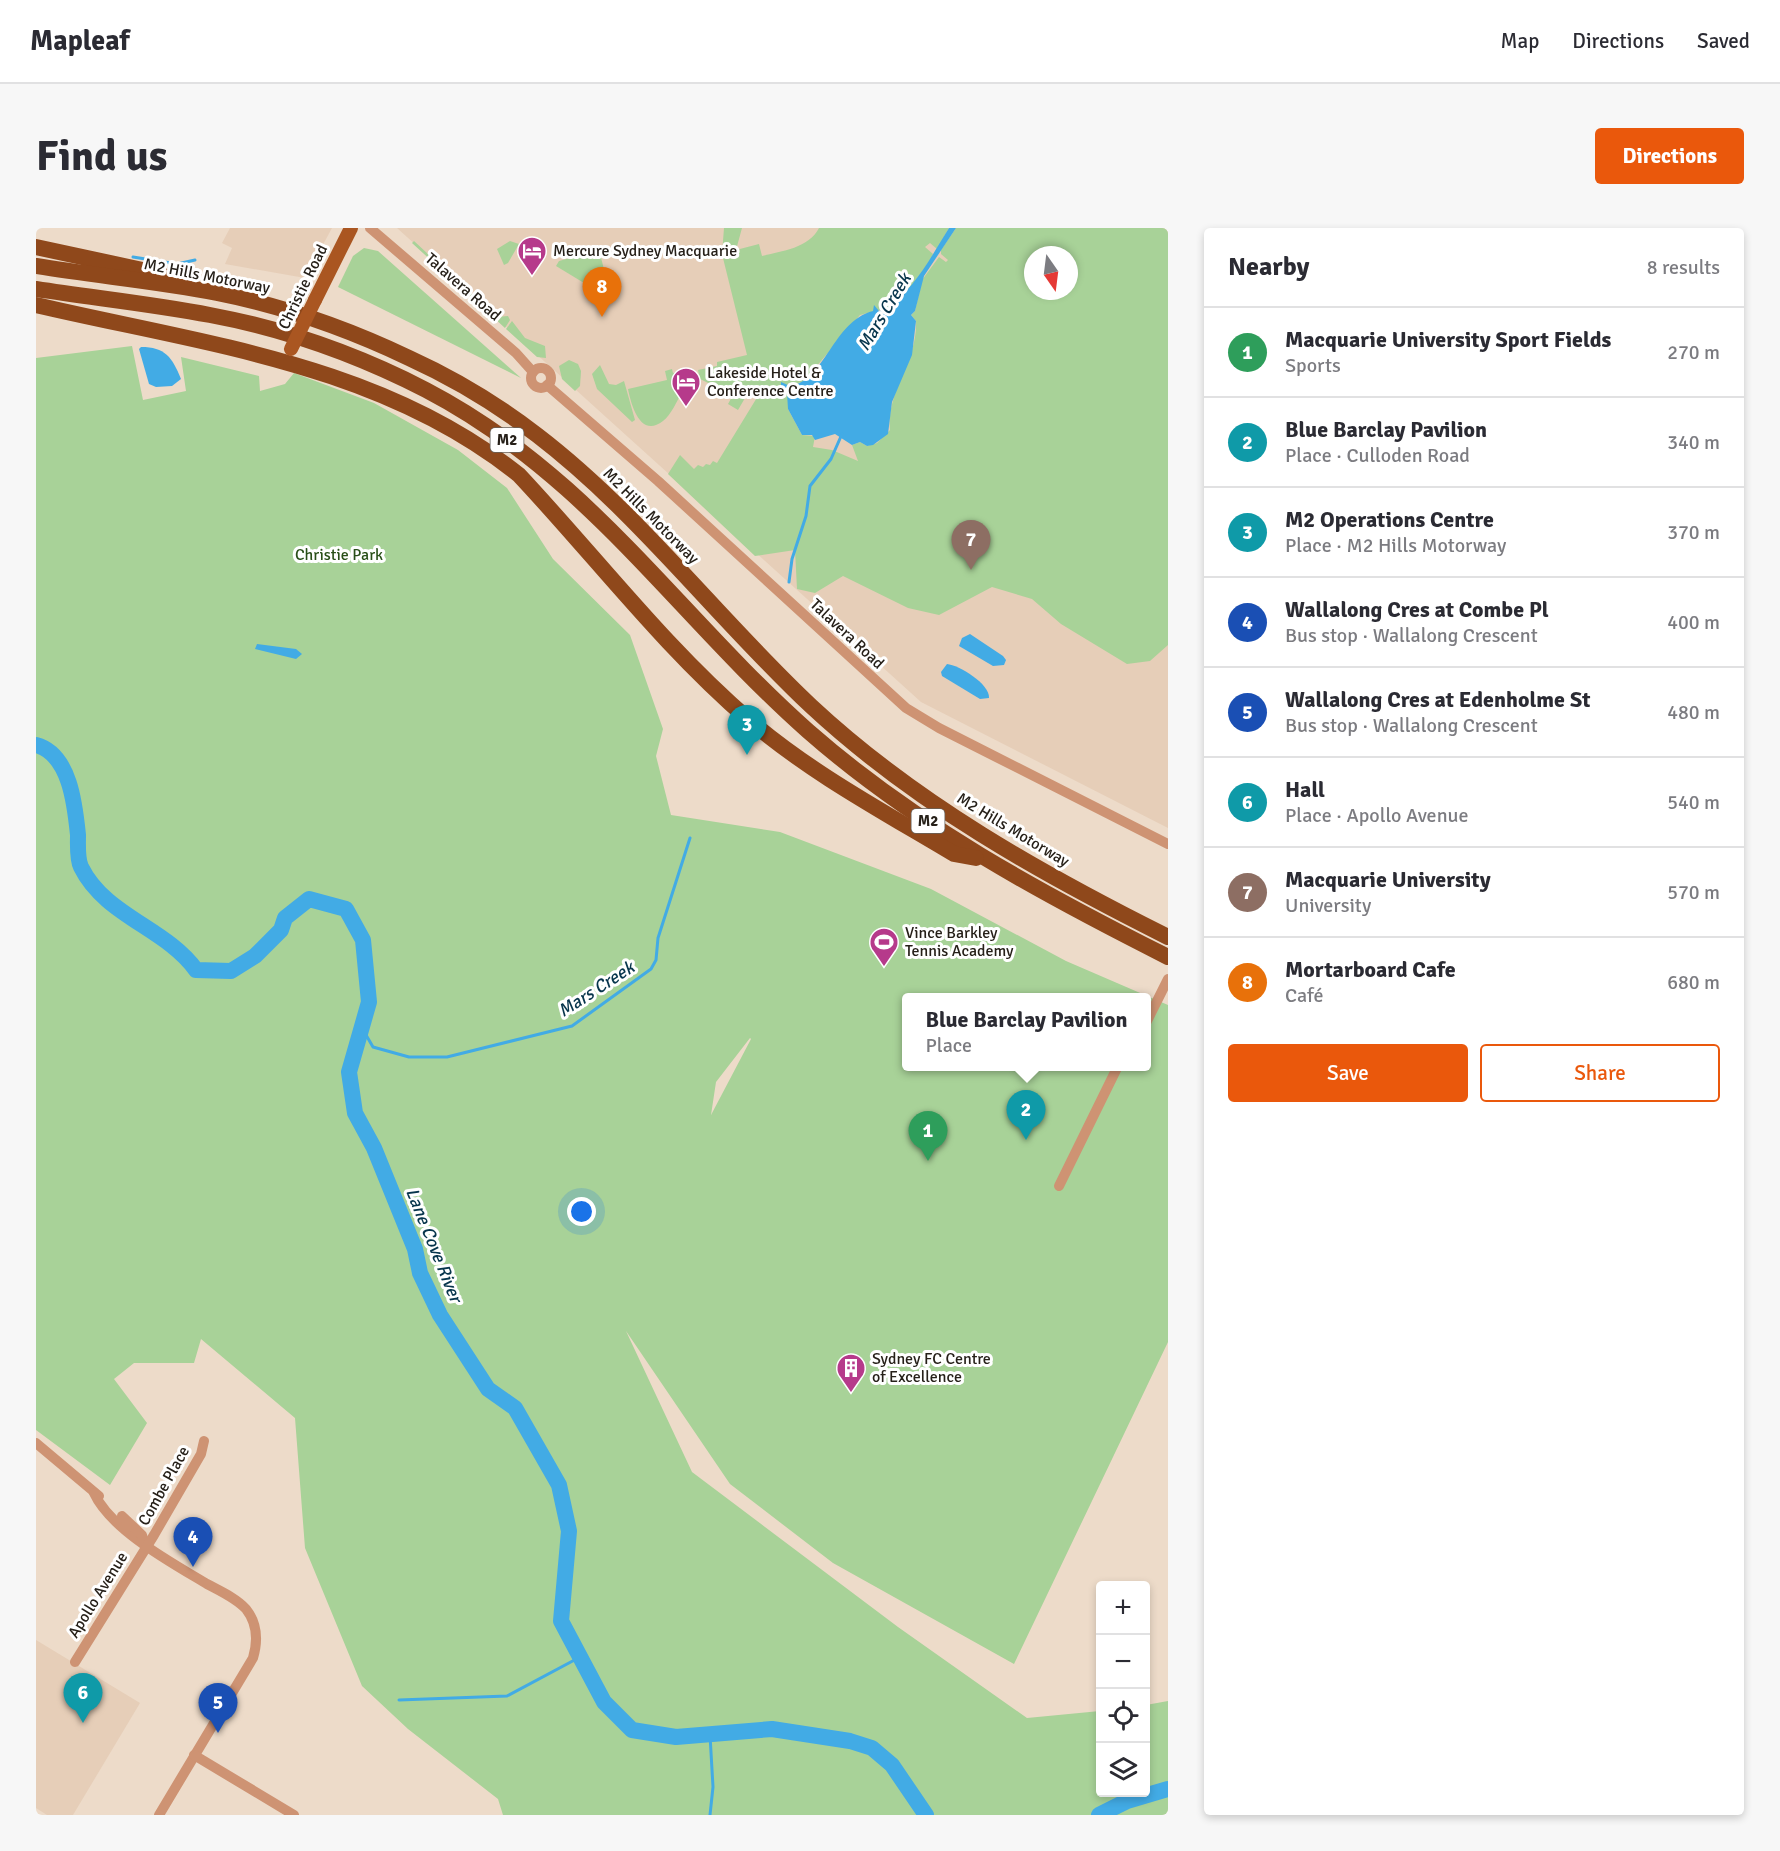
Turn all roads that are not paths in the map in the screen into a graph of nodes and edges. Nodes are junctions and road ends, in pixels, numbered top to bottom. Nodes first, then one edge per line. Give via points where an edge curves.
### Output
1 (351, 228) edge
2 (370, 228) edge
3 (36, 247) edge
4 (36, 266) edge
5 (36, 289) edge
6 (36, 305) edge
7 (288, 355) junction
8 (461, 386) junction
9 (1168, 844) edge
10 (983, 859) junction
11 (1168, 937) edge
12 (1168, 957) edge
13 (1168, 979) edge
14 (1151, 1013) edge
15 (1116, 1071) edge
16 (1059, 1186) dead end
17 (204, 1441) dead end
18 (36, 1443) edge
19 (146, 1543) junction
20 (75, 1662) dead end
21 (194, 1755) junction
22 (159, 1815) edge
23 (294, 1815) edge

1 - 7 main road, Christie Road, bridge
2 - 9 street, Talavera Road via 533,372 546,369 551,377 547,385 906,708
3 - 8 highway, M2 via 285,300 376,333 418,355
4 - 8 highway, M2 Hills Motorway / M2 via 217,293 268,305 358,336
5 - 10 highway, M2 via 212,315 295,336 387,371 474,418 518,447 585,504 809,731 880,789
6 - 7 highway, M2 via 246,351
7 - 10 highway, M2 via 364,386 494,455 519,475 690,663 750,721 827,777 954,854
8 - 11 highway, M2 Hills Motorway / M2 via 536,434 573,465 811,706 882,764 958,819 1030,864
10 - 12 highway, M2
13 - 14 street
15 - 16 street
17 - 19 street, Combe Place via 201,1454
18 - 19 street via 142,1534
19 - 20 street, Apollo Avenue
19 - 21 street via 240,1603 254,1626 253,1658
21 - 22 street
21 - 23 street

